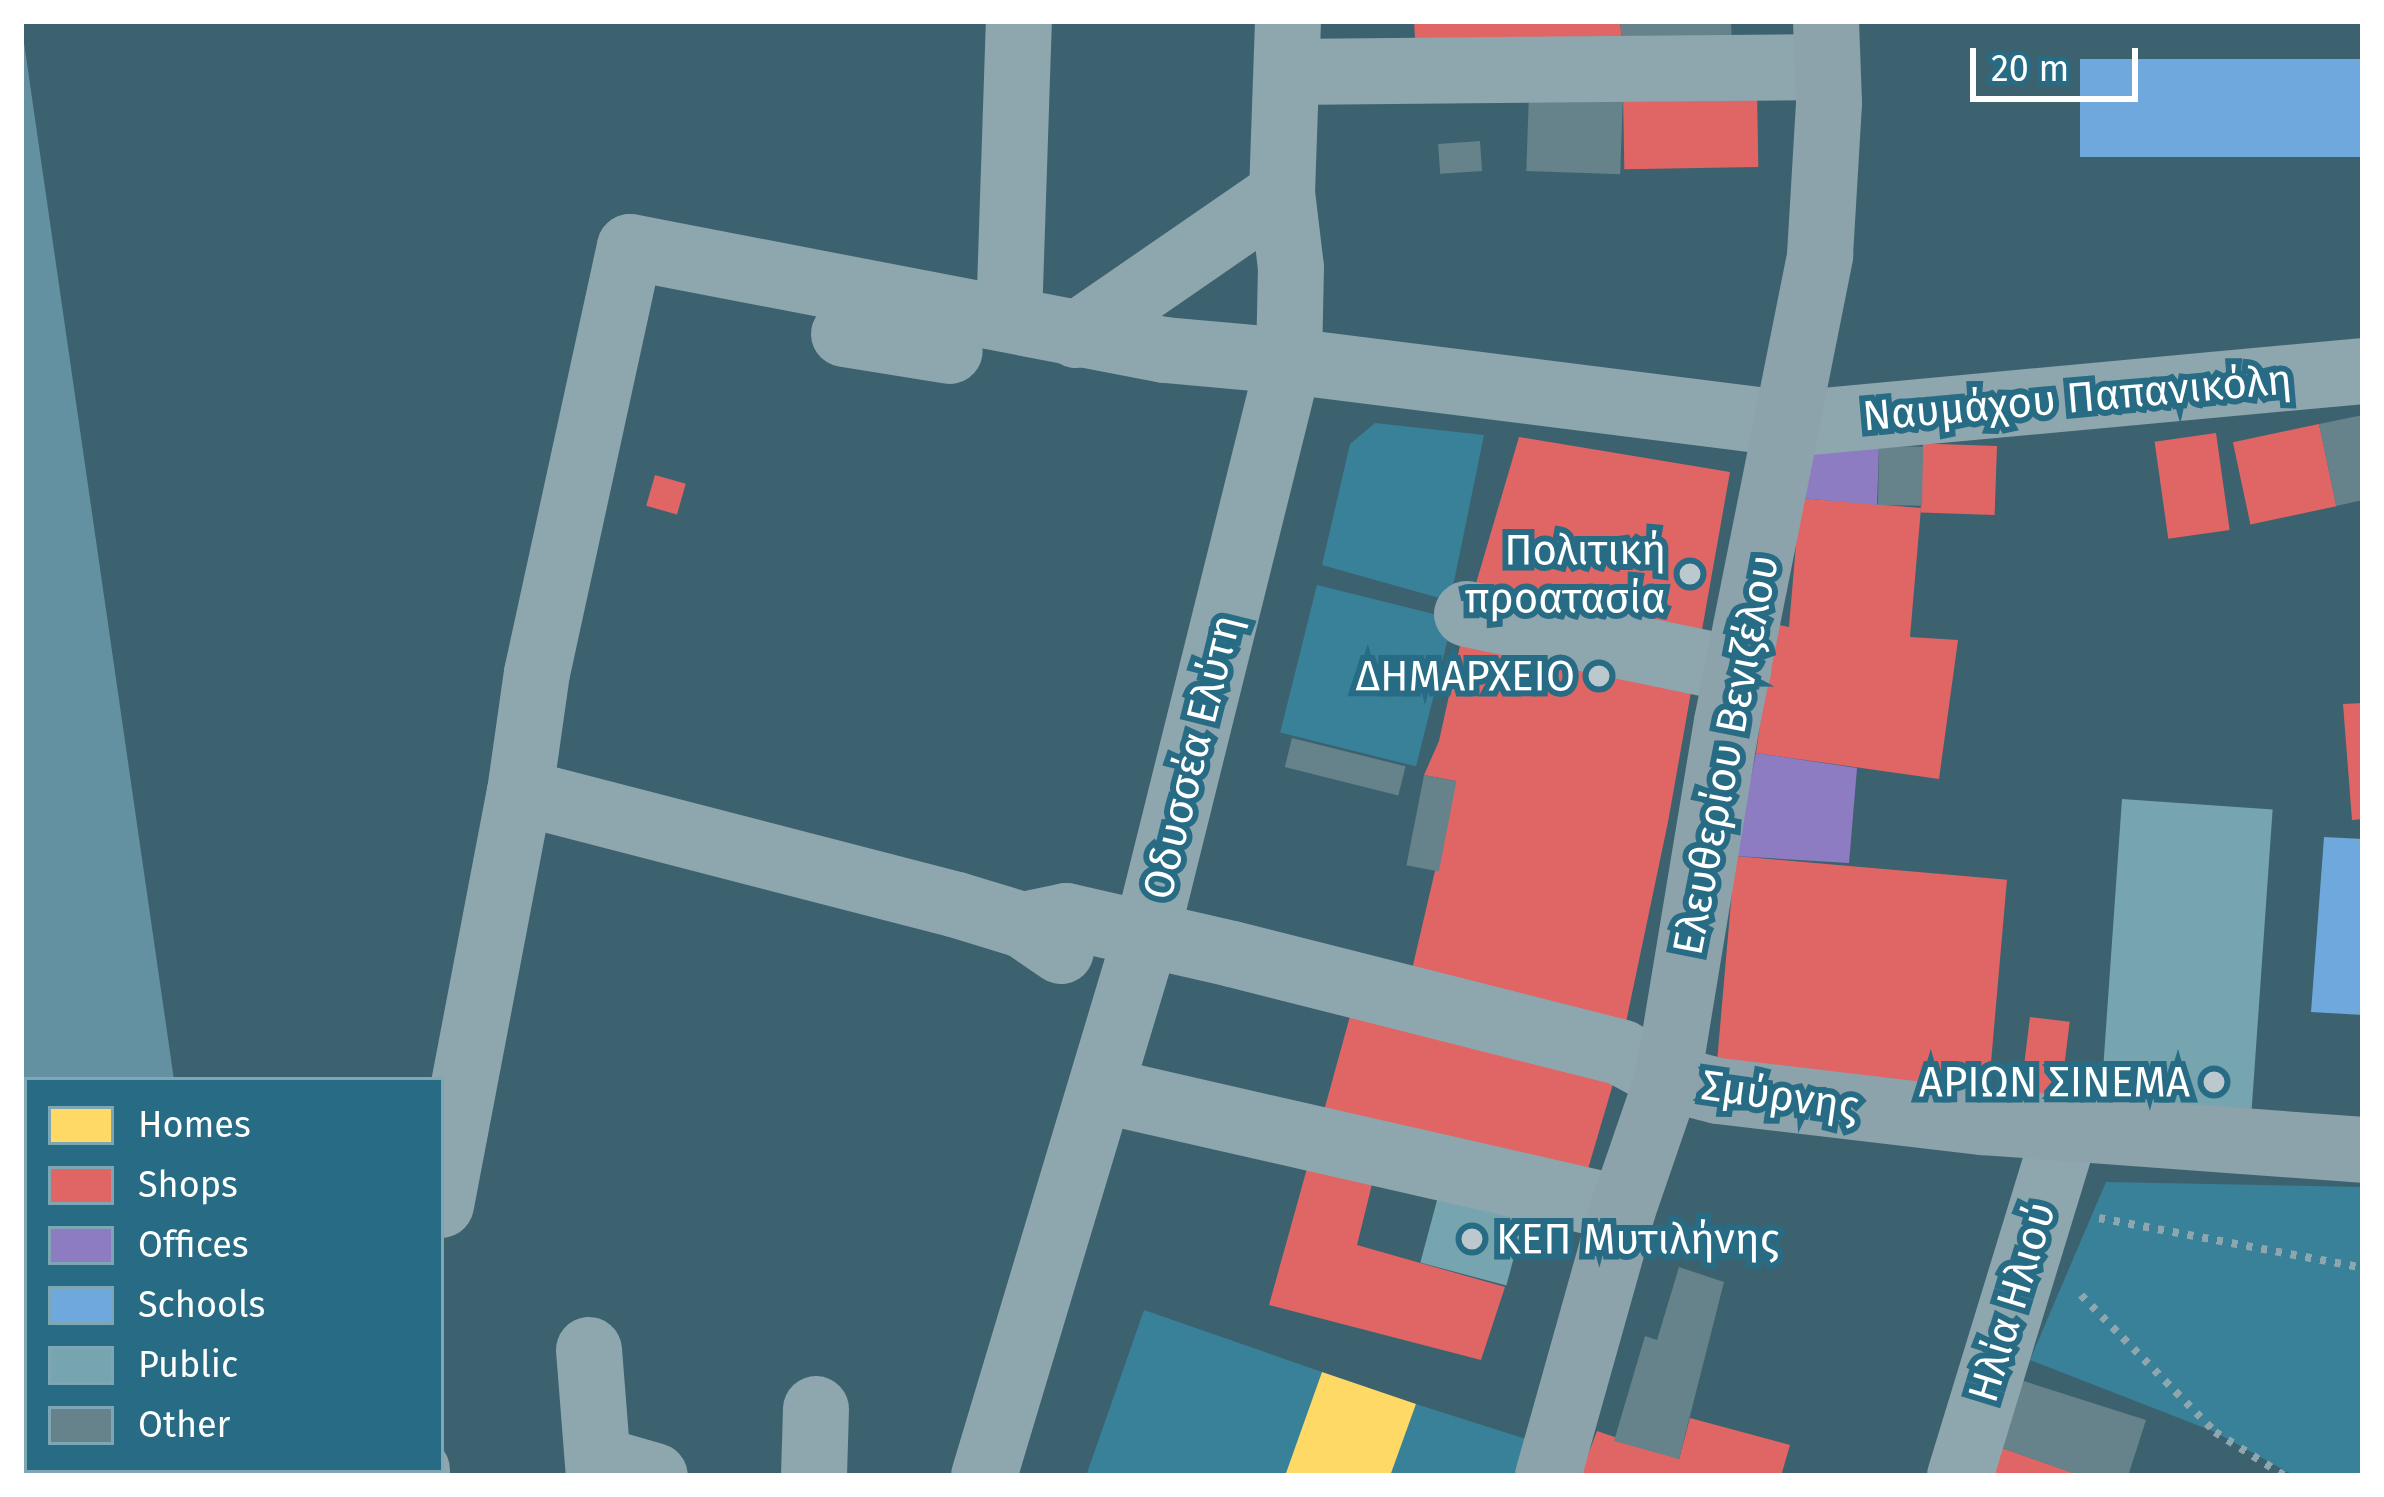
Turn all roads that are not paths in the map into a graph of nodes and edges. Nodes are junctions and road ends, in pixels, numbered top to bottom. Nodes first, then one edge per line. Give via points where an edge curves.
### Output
1 (1019, 21) edge
2 (1827, 44) edge
3 (1287, 46) edge
4 (1282, 194) junction
5 (896, 296) junction
6 (1009, 320) junction
7 (1076, 335) junction
8 (1165, 350) junction
9 (1289, 361) junction
10 (2363, 371) edge
11 (1790, 424) junction
12 (1467, 614) dead end
13 (1738, 670) junction
14 (520, 792) junction
15 (1141, 953) junction
16 (1668, 1078) junction
17 (1101, 1090) junction
18 (2066, 1129) junction
19 (2363, 1150) edge
20 (444, 1189) edge
21 (1623, 1209) junction
22 (589, 1349) dead end
23 (817, 1409) dead end
24 (617, 1471) edge
25 (814, 1476) edge
26 (984, 1476) edge
27 (1547, 1476) edge
28 (1960, 1476) edge

1 - 6 street
2 - 3 street
2 - 11 main road, Ελευθερίου Βενιζέλου via 1820,256
3 - 4 street, Οδυσσέα Ελύτη
4 - 7 street
4 - 9 street, Οδυσσέα Ελύτη
5 - 6 street, Ναυμάχου Παπανικόλη
5 - 8 street via 844,334 1135,383
5 - 14 street, Ναυμάχου Παπανικόλη via 630,247 537,673
6 - 7 street, Ναυμάχου Παπανικόλη
7 - 8 street, Ναυμάχου Παπανικόλη
8 - 9 street, Ναυμάχου Παπανικόλη
9 - 11 street, Ναυμάχου Παπανικόλη
9 - 15 street, Οδυσσέα Ελύτη
10 - 11 street, Ναυμάχου Παπανικόλη
11 - 13 main road, Ελευθερίου Βενιζέλου
12 - 13 street
13 - 16 main road, Ελευθερίου Βενιζέλου
14 - 15 street, Σμύρνης via 1023,925 1066,916
14 - 20 street
15 - 16 street, Σμύρνης via 1622,1053
15 - 17 street, Οδυσσέα Ελύτη
16 - 18 main road, Σμύρνης via 1718,1091
16 - 21 main road, Ελευθερίου Βενιζέλου
17 - 21 street
17 - 26 street, Οδυσσέα Ελύτη
18 - 19 main road, Σμύρνης
18 - 28 street, Ηλία Ηλιού
21 - 27 main road, Ελευθερίου Βενιζέλου
22 - 24 street
23 - 25 street

